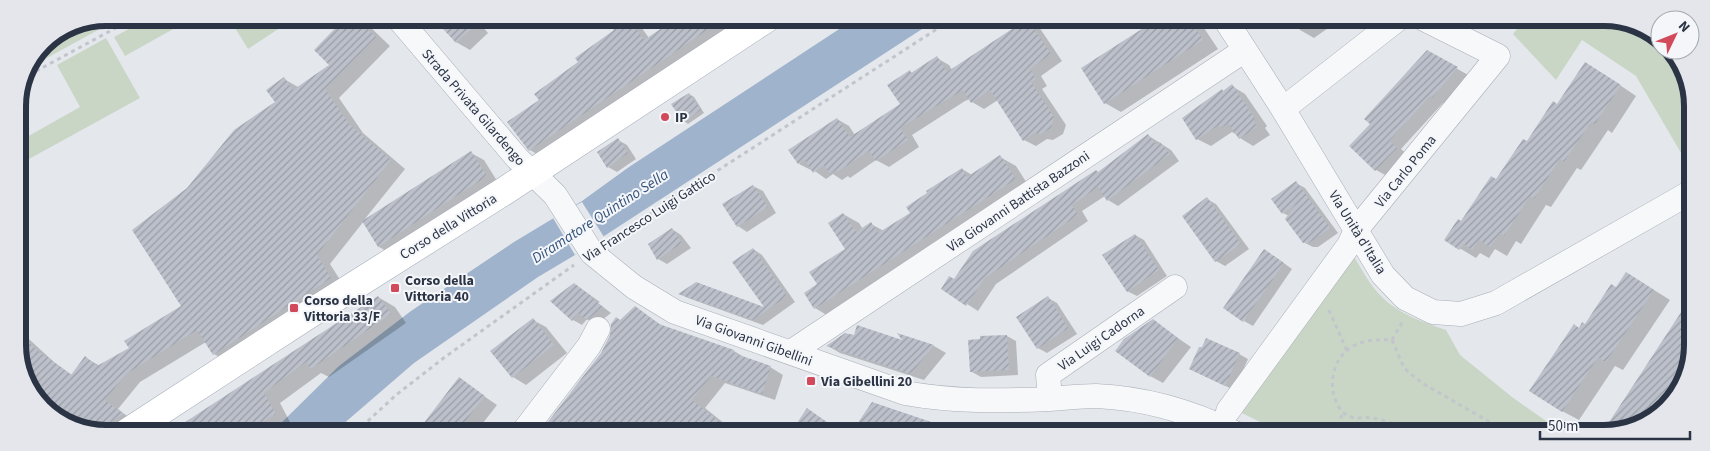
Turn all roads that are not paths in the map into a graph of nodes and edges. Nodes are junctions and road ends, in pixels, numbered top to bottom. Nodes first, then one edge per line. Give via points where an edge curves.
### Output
1 (405, 26) edge
2 (755, 26) edge
3 (1230, 26) edge
4 (1389, 26) edge
5 (1438, 26) edge
6 (1245, 50) junction
7 (1283, 109) junction
8 (532, 172) junction
9 (1684, 196) edge
10 (1356, 230) junction
11 (1175, 287) dead end
12 (598, 329) dead end
13 (791, 352) junction
14 (1050, 399) junction
15 (1232, 422) edge
16 (139, 425) edge
17 (528, 425) edge

1 - 8 street, Strada Privata Gilardengo
2 - 8 main road, Corso della Vittoria
3 - 6 street, Via Unità d'Italia
4 - 7 street
5 - 10 street, Via Carlo Poma via 1498,56
6 - 7 street, Via Unità d'Italia
6 - 13 street, Via Giovanni Battista Bazzoni
7 - 10 street, Via Unità d'Italia
8 - 13 street, Via Giovanni Gibellini via 555,195 589,250 634,286 675,312
8 - 16 main road, Corso della Vittoria
9 - 10 street, Via Unità d'Italia via 1496,304 1461,314 1433,312 1405,298 1383,275
10 - 15 street, Via Carlo Poma
11 - 14 street, Via Luigi Cadorna via 1048,375
12 - 17 street via 589,346
13 - 14 street, Via Giovanni Gibellini via 905,393 937,399
14 - 15 street, Via Giovanni Gibellini via 1096,396 1149,402 1210,421

